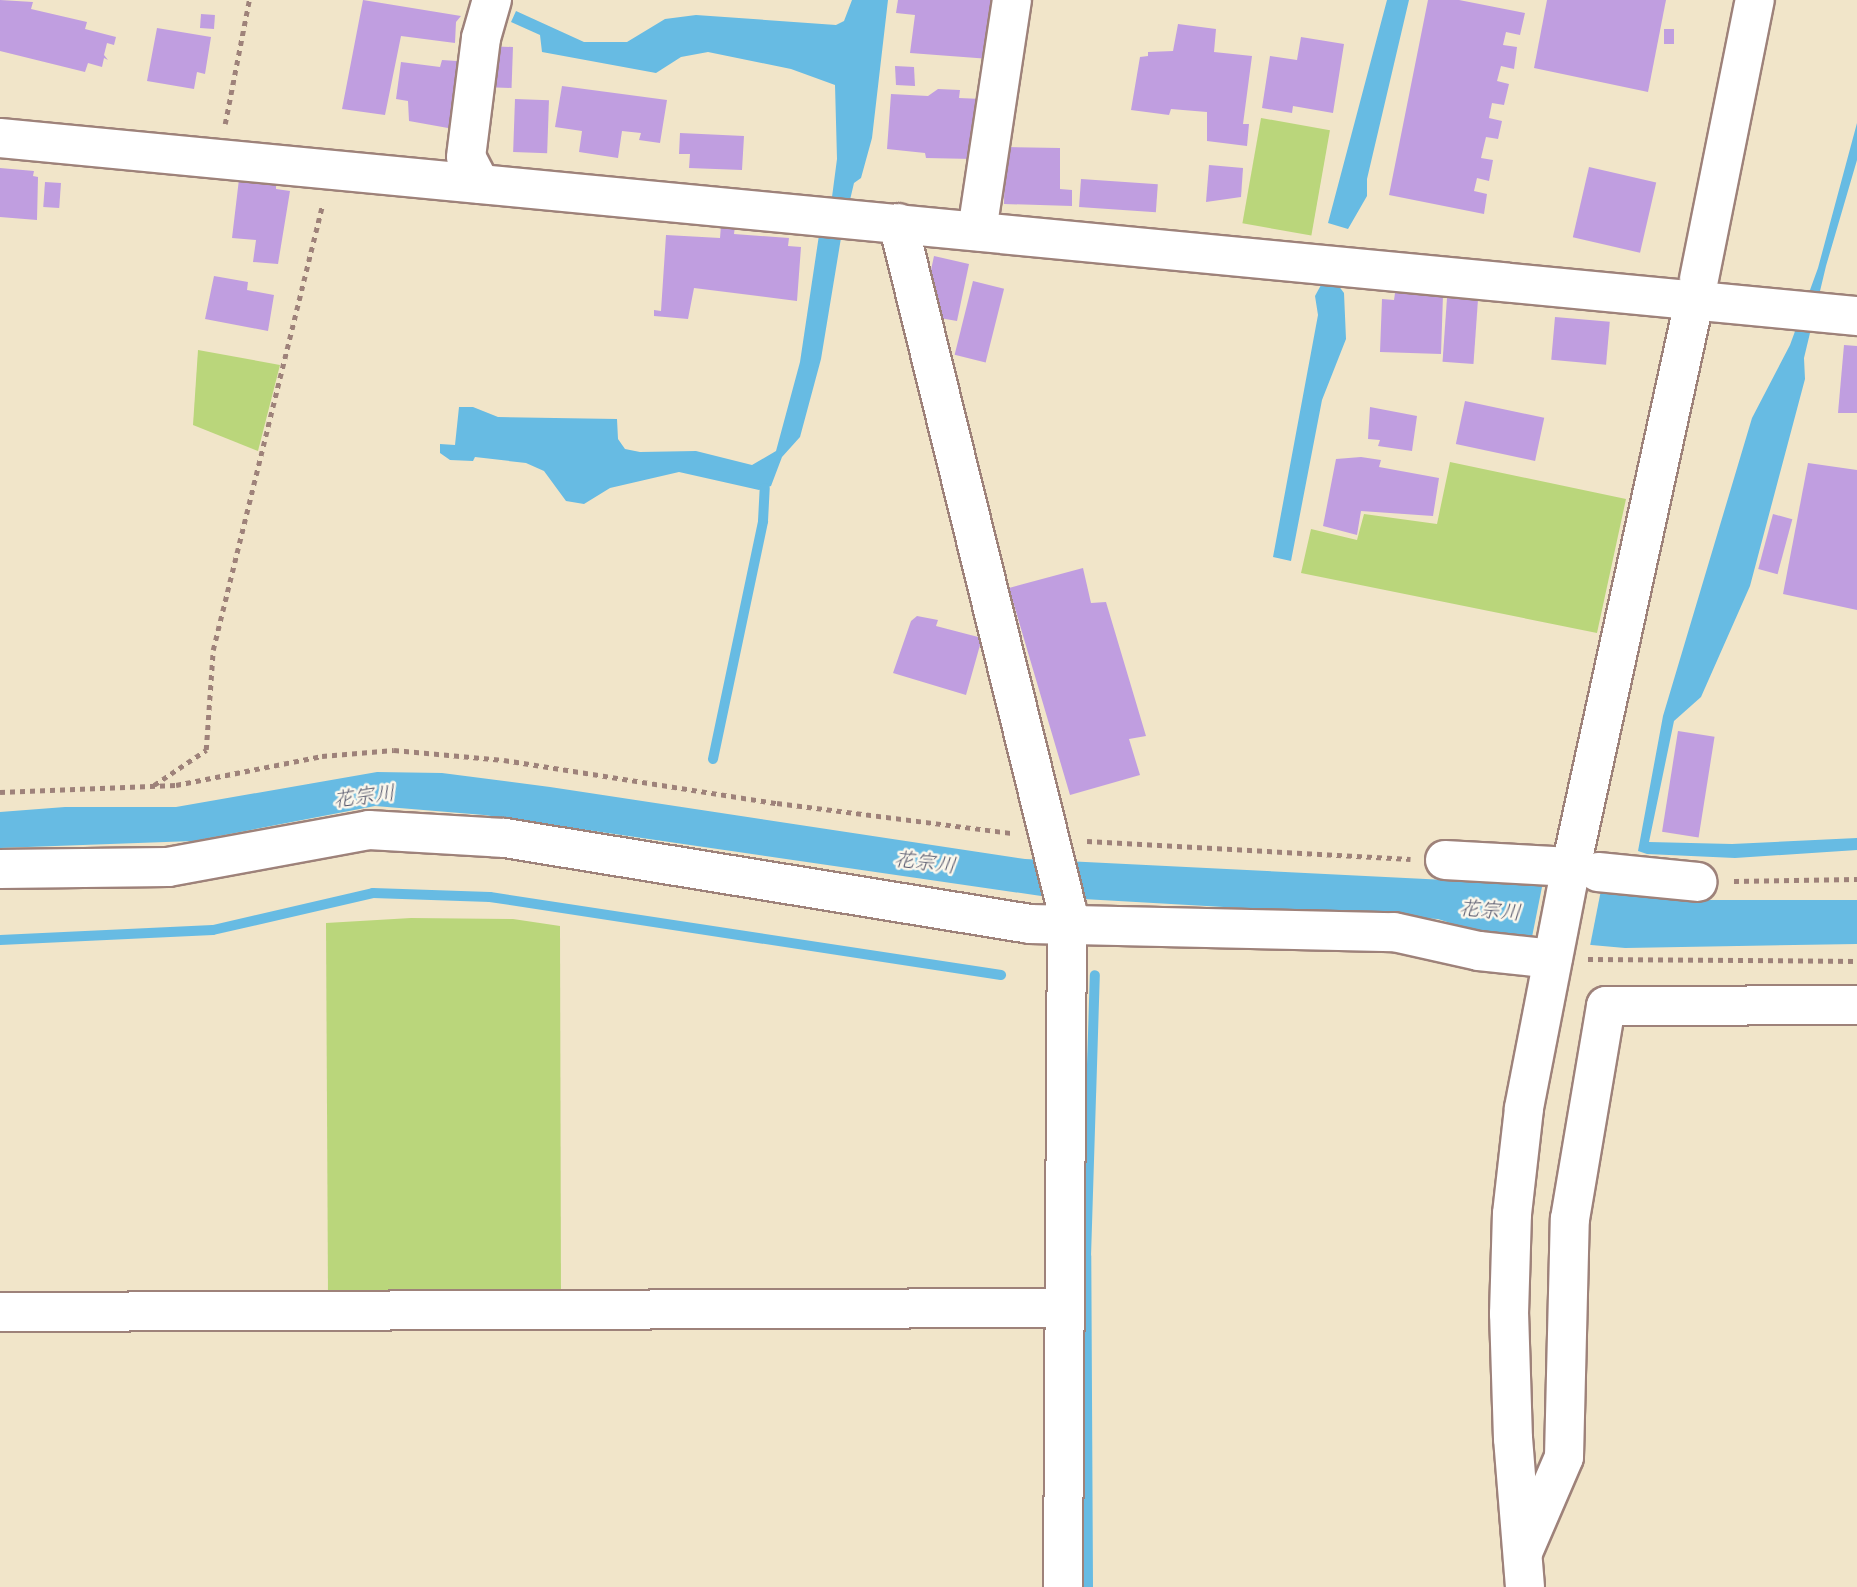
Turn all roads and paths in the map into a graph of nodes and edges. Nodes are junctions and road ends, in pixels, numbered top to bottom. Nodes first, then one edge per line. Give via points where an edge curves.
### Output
1 (249, 0) edge
2 (492, 0) edge
3 (1013, 0) edge
4 (1755, 0) edge
5 (0, 138) edge
6 (218, 159) junction
7 (330, 170) junction
8 (480, 184) junction
9 (898, 223) junction
10 (976, 231) junction
11 (1696, 291) junction
12 (1857, 316) edge
13 (153, 786) junction
14 (0, 792) edge
15 (1052, 845) junction
16 (1445, 860) joint
17 (0, 869) edge
18 (1579, 872) junction
19 (1857, 879) edge
20 (1698, 882) joint
21 (1067, 918) junction
22 (1562, 956) junction
23 (1857, 961) edge
24 (1857, 1005) edge
25 (1064, 1308) junction
26 (0, 1312) edge
27 (1524, 1571) edge
28 (1063, 1587) edge

1 - 6 path
2 - 8 street via 481,38 466,157
3 - 10 street
4 - 11 street
5 - 6 street
6 - 7 street
7 - 8 street
7 - 13 path via 213,650 206,750
8 - 9 street
9 - 10 street
9 - 15 street
10 - 11 street
11 - 12 street
11 - 18 street
13 - 14 path
13 - 15 path via 322,756 394,750 504,760
15 - 16 path
15 - 21 street
16 - 18 street
17 - 21 street via 169,867 369,830 505,838 1030,924
18 - 20 street
18 - 22 street
19 - 20 path
21 - 22 street via 1394,932 1479,951
21 - 25 street
22 - 23 path
22 - 27 street via 1524,1108 1513,1214 1513,1440
24 - 27 street via 1606,1006 1570,1219 1564,1457
25 - 26 street
25 - 28 street

